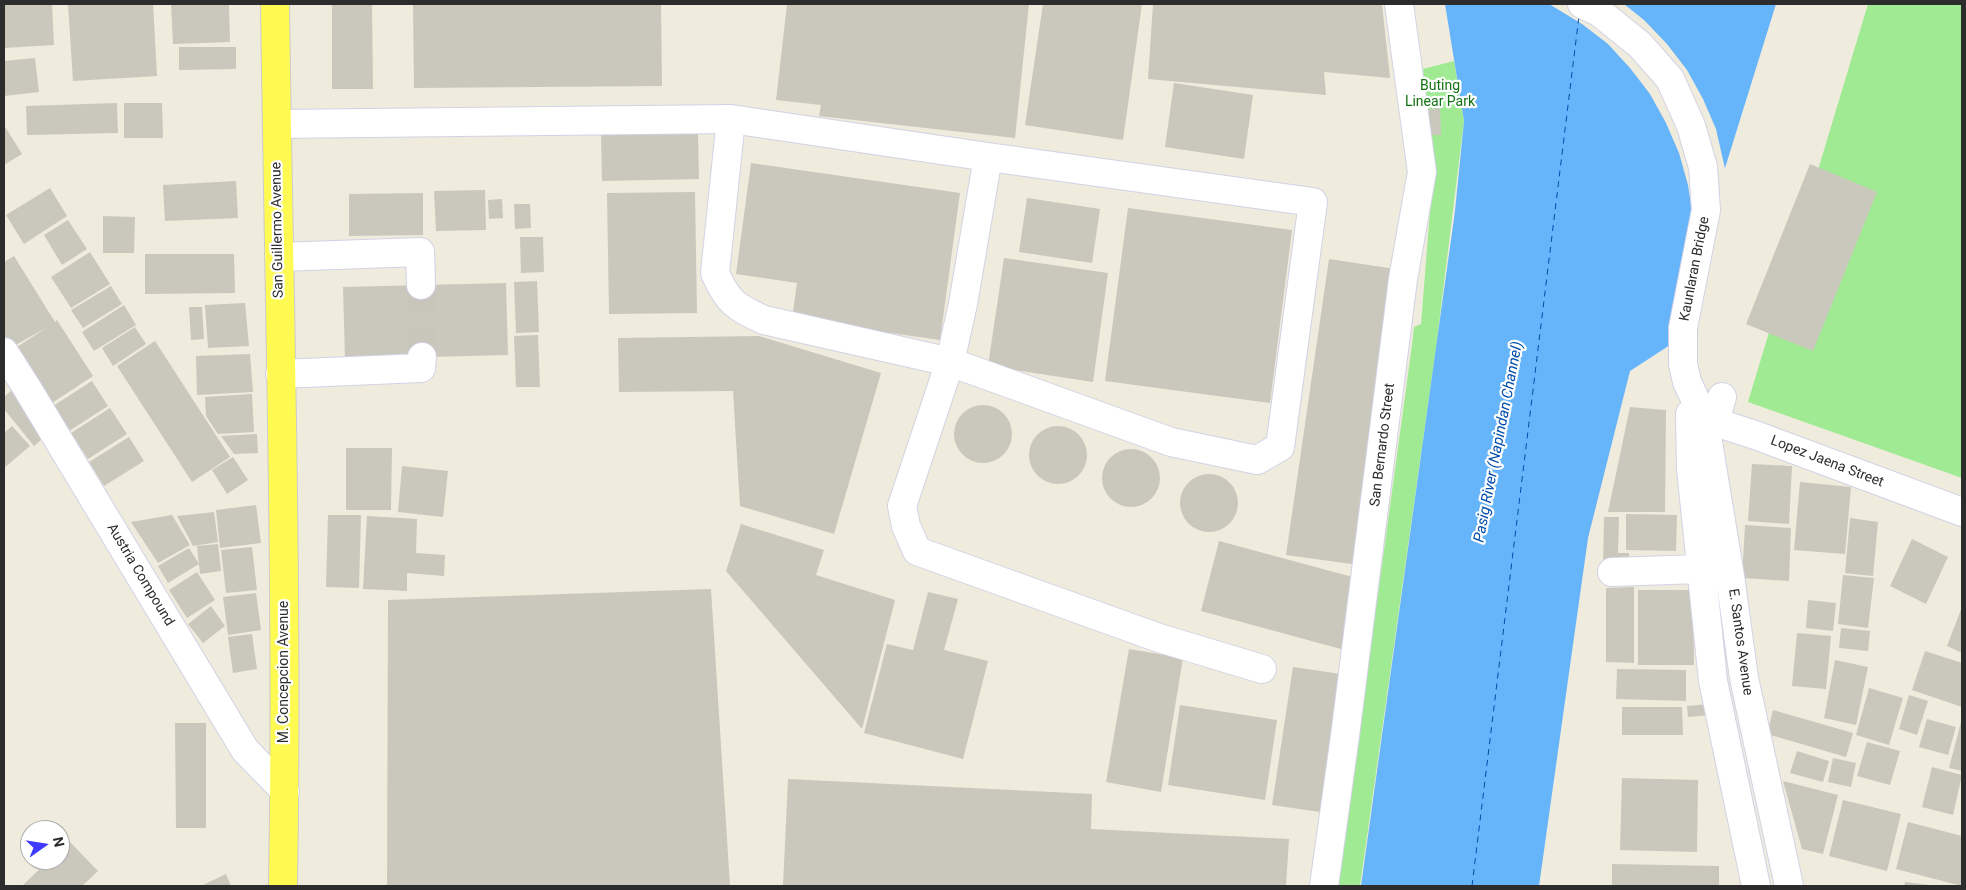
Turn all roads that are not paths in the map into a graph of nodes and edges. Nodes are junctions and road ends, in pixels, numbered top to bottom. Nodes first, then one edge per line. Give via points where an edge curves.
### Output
1 (275, 4) edge
2 (1399, 4) edge
3 (1582, 4) edge
4 (731, 119) junction
5 (277, 124) junction
6 (988, 157) junction
7 (279, 257) junction
8 (421, 285) tunnel mouth
9 (1683, 343) joint
10 (4, 352) edge
11 (422, 357) dead end
12 (950, 362) junction
13 (280, 374) junction
14 (1705, 410) junction
15 (282, 457) joint
16 (1962, 512) edge
17 (1700, 570) junction
18 (1612, 572) dead end
19 (1262, 669) dead end
20 (285, 791) junction
21 (283, 886) edge
22 (1324, 886) edge
23 (1756, 886) edge
24 (1788, 886) edge

1 - 5 main road, San Guillermo Avenue
2 - 22 street, San Bernardo Street via 1422,172 1403,279
3 - 9 street, Kaunlaran Bridge via 1599,12 1640,45 1670,79 1691,126 1703,166 1706,210 1683,328
4 - 5 street
4 - 6 street
4 - 12 street via 715,273 723,292 739,308 764,320
5 - 7 main road, San Guillermo Avenue
6 - 12 street
6 - 12 street via 1313,202 1280,447 1257,460 1171,442
7 - 8 street via 420,252
7 - 13 main road, San Guillermo Avenue
9 - 14 street, E. Santos Avenue via 1687,382
10 - 20 street, Austria Compound via 246,750
11 - 13 street via 421,368
12 - 19 street via 902,506 906,526 917,551 1159,638
13 - 15 main road, San Guillermo Avenue
14 - 16 street, Lopez Jaena Street
14 - 17 street, E. Santos Avenue via 1691,470
14 - 24 street, E. Santos Avenue via 1744,678
15 - 20 main road, M. Concepcion Avenue
17 - 18 street
17 - 23 street, E. Santos Avenue via 1713,681
20 - 21 main road, M. Concepcion Avenue

